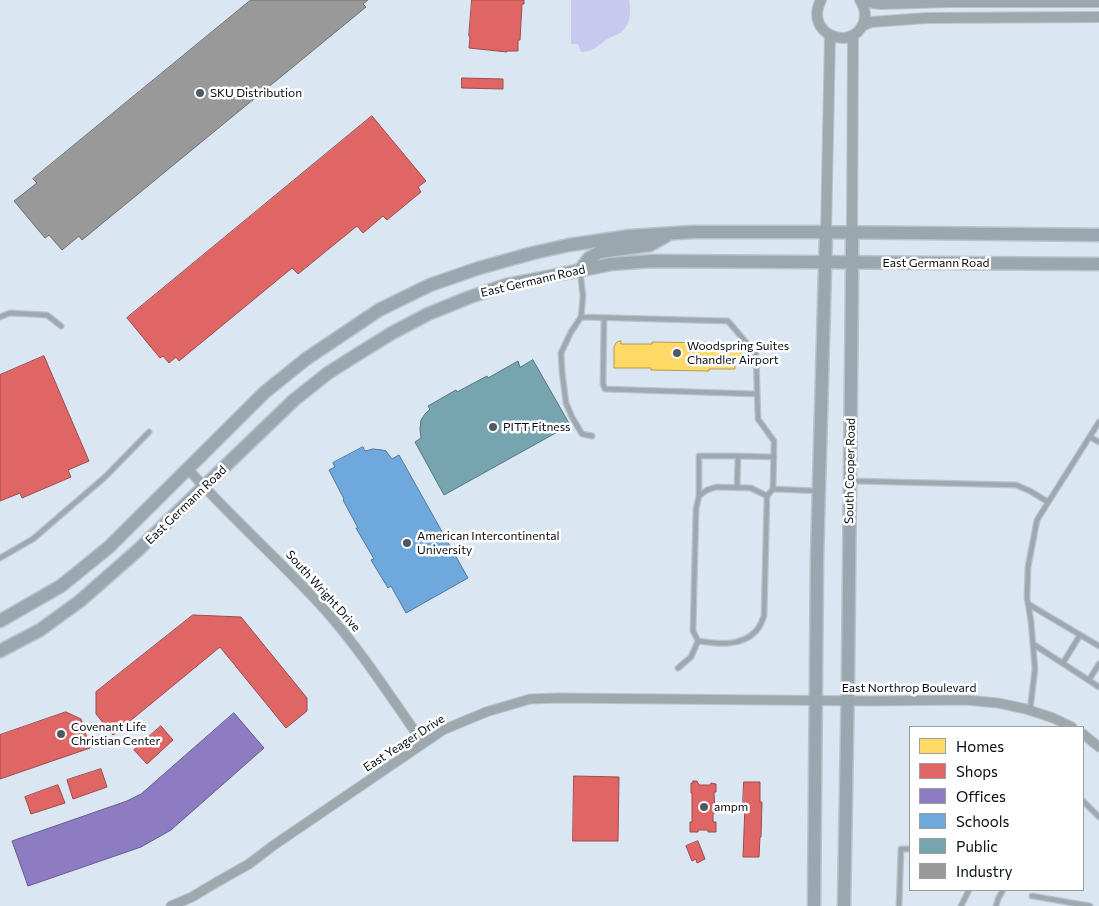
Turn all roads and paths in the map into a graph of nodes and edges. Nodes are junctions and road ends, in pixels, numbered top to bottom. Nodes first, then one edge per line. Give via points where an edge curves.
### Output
1 (821, 0) edge
2 (862, 0) edge
3 (1099, 2) edge
4 (1099, 18) edge
5 (862, 26) junction
6 (853, 35) junction
7 (830, 36) junction
8 (826, 232) junction
9 (670, 233) junction
10 (852, 233) junction
11 (1099, 235) edge
12 (825, 263) junction
13 (852, 263) junction
14 (1099, 264) edge
15 (580, 270) junction
16 (581, 317) junction
17 (0, 318) edge
18 (604, 318) junction
19 (61, 326) dead end
20 (757, 394) junction
21 (1099, 422) edge
22 (149, 432) dead end
23 (592, 436) dead end
24 (1090, 436) junction
25 (1099, 442) edge
26 (738, 456) junction
27 (774, 457) junction
28 (188, 469) junction
29 (850, 481) junction
30 (204, 488) junction
31 (737, 488) junction
32 (773, 489) junction
33 (819, 491) junction
34 (699, 496) junction
35 (767, 496) junction
36 (1048, 502) junction
37 (0, 558) edge
38 (1028, 604) junction
39 (0, 622) edge
40 (1080, 635) junction
41 (698, 641) junction
42 (1033, 644) junction
43 (1099, 646) edge
44 (0, 651) edge
45 (1063, 663) junction
46 (1099, 664) edge
47 (678, 668) dead end
48 (1089, 680) junction
49 (1099, 687) edge
50 (816, 700) junction
51 (832, 700) joint
52 (848, 701) junction
53 (1030, 710) junction
54 (1070, 726) edge
55 (1084, 738) edge
56 (423, 743) junction
57 (1099, 747) edge
58 (1084, 802) edge
59 (1099, 817) edge
60 (909, 849) edge
61 (968, 891) edge
62 (1002, 891) edge
63 (1032, 896) dead end
64 (171, 906) edge
65 (814, 906) edge
66 (844, 906) edge
67 (899, 906) edge
68 (961, 906) edge
69 (996, 906) edge
70 (1090, 906) edge

1 - 7 street via 817,16 823,31
2 - 3 street via 881,4
2 - 5 street via 865,19
4 - 5 street via 926,18 871,22
5 - 6 street
6 - 7 street via 845,38
6 - 10 street, South Cooper Road
7 - 8 street
8 - 9 main road, East Germann Road
8 - 10 main road, East Germann Road
8 - 12 main road
9 - 15 main road via 650,245 600,252 589,258
9 - 28 main road, East Germann Road via 569,245 430,284 379,310 306,359 265,392
10 - 11 main road, East Germann Road
10 - 13 main road, South Cooper Road
12 - 13 main road, East Germann Road
12 - 15 main road, East Germann Road via 653,262
12 - 33 main road
13 - 14 main road, East Germann Road
13 - 29 main road, South Cooper Road
15 - 16 lane
15 - 30 main road, East Germann Road via 506,285 470,297 392,333 353,356 294,400
16 - 18 lane
16 - 23 lane via 561,353 562,371 566,403 572,417 582,434
17 - 19 lane via 10,313 47,315
18 - 20 lane via 728,321 756,354
18 - 20 lane via 605,389
20 - 27 lane via 758,418 774,442
21 - 24 lane
22 - 37 lane via 105,477 33,539
24 - 25 lane
24 - 36 lane
26 - 27 lane
26 - 31 lane
26 - 34 lane via 699,456
27 - 32 lane
28 - 30 street, South Wright Drive
28 - 39 main road, East Germann Road via 102,552 60,586
29 - 36 lane via 1016,485
29 - 52 main road, South Cooper Road
30 - 44 main road, East Germann Road via 80,601 40,630
30 - 56 street, South Wright Drive via 298,580 352,642
31 - 34 lane via 716,487
31 - 35 lane via 750,488
32 - 33 lane
32 - 35 lane
33 - 50 main road
34 - 41 lane via 693,631
35 - 41 lane via 764,616 757,630 744,641 722,644
36 - 38 lane via 1037,520 1028,567
38 - 40 lane
38 - 42 lane
40 - 43 lane
40 - 45 lane
41 - 47 lane via 691,657
42 - 45 lane
42 - 53 lane via 1035,670
45 - 48 lane
46 - 48 lane
48 - 49 lane
50 - 51 street, East Yeager Drive
50 - 56 street, East Yeager Drive via 530,700 467,719
50 - 65 main road
51 - 52 street, East Northrop Boulevard
52 - 53 street, East Northrop Boulevard via 966,700
52 - 66 main road, South Cooper Road
53 - 54 street, East Northrop Boulevard
55 - 57 street
56 - 64 street, East Yeager Drive via 249,864
58 - 59 lane
60 - 67 lane via 901,849
61 - 68 lane
62 - 69 lane
63 - 70 lane

